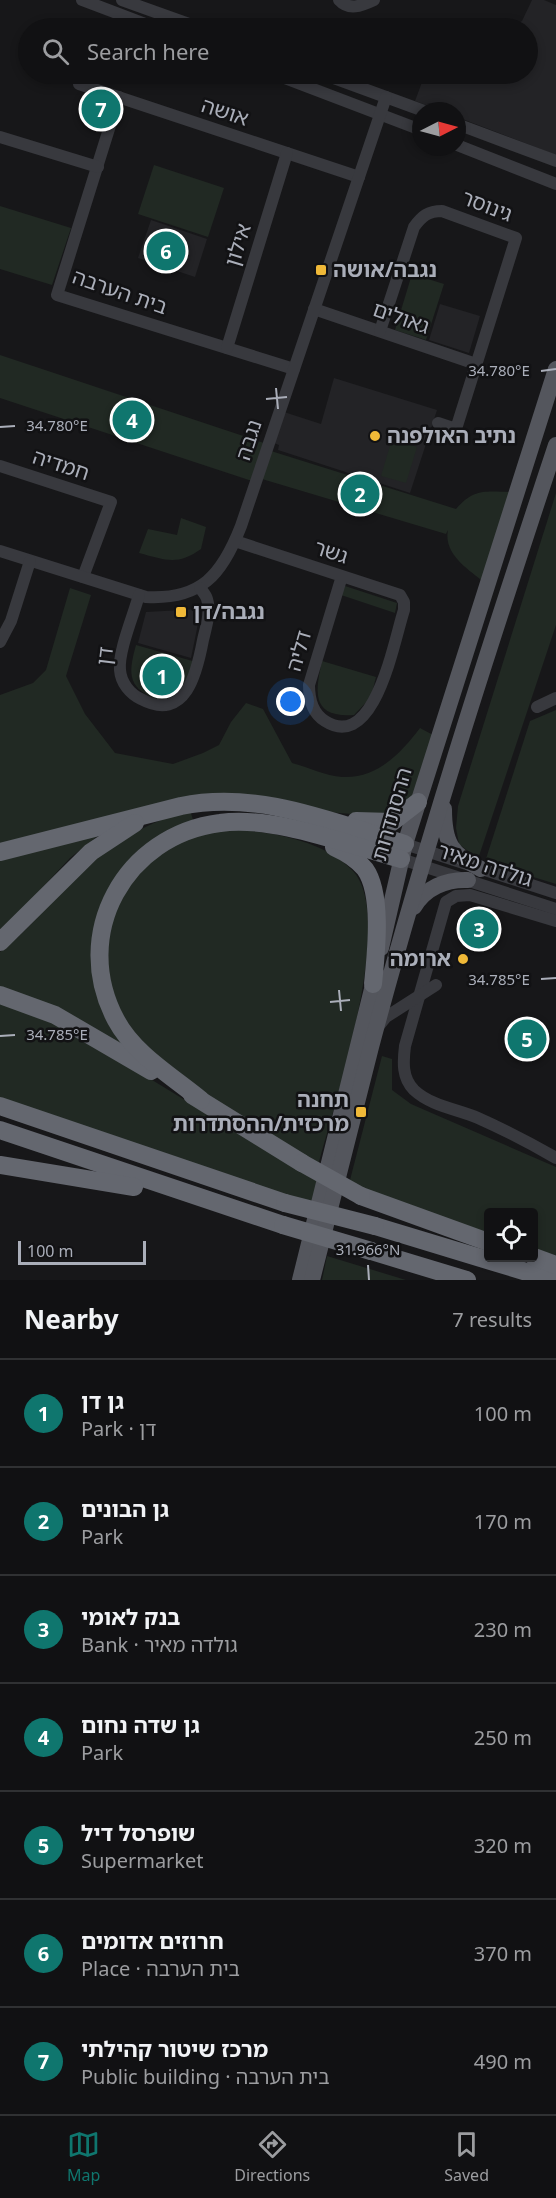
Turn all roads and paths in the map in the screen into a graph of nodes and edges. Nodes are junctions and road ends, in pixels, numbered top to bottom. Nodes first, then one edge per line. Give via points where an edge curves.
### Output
1 (82, 0) edge
2 (122, 0) edge
3 (339, 0) edge
4 (374, 0) edge
5 (130, 18) edge
6 (172, 18) edge
7 (79, 84) dead end
8 (300, 84) edge
9 (350, 84) edge
10 (386, 97) junction
11 (120, 98) junction
12 (412, 107) edge
13 (380, 114) junction
14 (412, 126) edge
15 (466, 127) edge
16 (0, 137) edge
17 (466, 149) edge
18 (287, 153) junction
19 (556, 161) edge
20 (98, 167) junction
21 (359, 177) junction
22 (556, 184) edge
23 (314, 309) junction
24 (380, 331) junction
25 (227, 348) junction
26 (476, 364) junction
27 (294, 369) junction
28 (556, 369) edge
29 (438, 423) dead end
30 (556, 445) edge
31 (0, 466) edge
32 (235, 542) junction
33 (0, 551) edge
34 (30, 561) junction
35 (342, 576) junction
36 (83, 577) junction
37 (200, 588) junction
38 (140, 595) junction
39 (404, 610) joint
40 (0, 642) edge
41 (556, 698) edge
42 (537, 707) dead end
43 (445, 795) junction
44 (418, 802) junction
45 (172, 808) junction
46 (312, 816) junction
47 (306, 833) junction
48 (403, 851) junction
49 (0, 852) edge
50 (425, 858) junction
51 (481, 869) junction
52 (468, 880) junction
53 (486, 886) junction
54 (556, 893) edge
55 (506, 904) junction
56 (556, 909) edge
57 (409, 916) junction
58 (556, 921) edge
59 (0, 942) edge
60 (373, 984) junction
61 (436, 985) dead end
62 (0, 995) edge
63 (417, 998) junction
64 (376, 1029) junction
65 (201, 1100) junction
66 (0, 1106) edge
67 (0, 1130) edge
68 (556, 1158) edge
69 (0, 1165) edge
70 (215, 1204) junction
71 (484, 1240) edge
72 (538, 1258) edge
73 (556, 1265) edge
74 (300, 1280) edge
75 (312, 1280) edge
76 (467, 1280) edge
77 (553, 1280) edge

1 - 5 street
2 - 6 street
3 - 4 street via 348,7
7 - 11 street, אושה
8 - 13 street
9 - 10 street
10 - 12 street
10 - 13 street, נגבה
11 - 18 street, אושה
11 - 20 street, בית הערבה
13 - 14 street
13 - 21 street, נגבה
15 - 19 street
16 - 20 street
17 - 22 street
18 - 21 street, אושה
18 - 25 street, אילון
20 - 25 street, בית הערבה via 57,295
21 - 23 street, נגבה
23 - 24 street, גאולים
23 - 27 street, נגבה
24 - 26 street, גאולים
24 - 26 street, גינוסר via 414,227 432,211 458,216 516,238
25 - 27 street, בית הערבה
26 - 29 street, גינוסר via 456,429
27 - 32 street, נגבה
28 - 44 main road, ההסתדרות
30 - 43 main road
31 - 36 street, חמדיה via 111,502
32 - 35 street, גשר
32 - 37 street, נגבה via 228,557
33 - 34 street
34 - 36 street
34 - 40 street via 11,621
35 - 39 street, גשר via 400,595
35 - 39 street, דליה via 309,685 312,705 322,720 337,726 354,723 374,705
36 - 38 street
37 - 38 street via 177,597
37 - 38 street, דן via 207,598 208,610 197,674 186,693 166,704 146,702 132,694 120,670
41 - 42 street
43 - 50 main road
43 - 51 main road via 447,840 462,859
44 - 46 highway via 393,822
44 - 48 main road, ההסתדרות
45 - 46 highway via 209,801 238,802 276,806
45 - 49 highway
45 - 59 highway via 134,824 91,852
46 - 48 highway
47 - 48 highway
47 - 60 highway via 349,855 367,873 376,921
47 - 65 highway via 271,824 235,821 178,833 134,866 108,909 99,959 101,979 115,1020 141,1052
48 - 50 street, גולדה מאיר
48 - 60 main road, ההסתדרות
50 - 51 street, גולדה מאיר
50 - 52 street, גולדה מאיר
50 - 57 main road
51 - 54 street, גולדה מאיר
52 - 53 street, גולדה מאיר
52 - 57 main road via 444,883 428,891
53 - 55 street
53 - 56 street, גולדה מאיר
55 - 58 street
55 - 63 street via 470,895 446,902
57 - 64 main road
60 - 74 main road, ההסתדרות
61 - 63 street
62 - 65 highway via 55,1015
63 - 64 street via 386,1017
63 - 68 street via 403,1066 413,1089 428,1100 475,1117
64 - 75 main road
65 - 71 highway, bridge via 361,1196
66 - 77 highway, bridge via 285,1203
67 - 70 highway
69 - 70 highway
70 - 76 highway, bridge
72 - 73 highway

